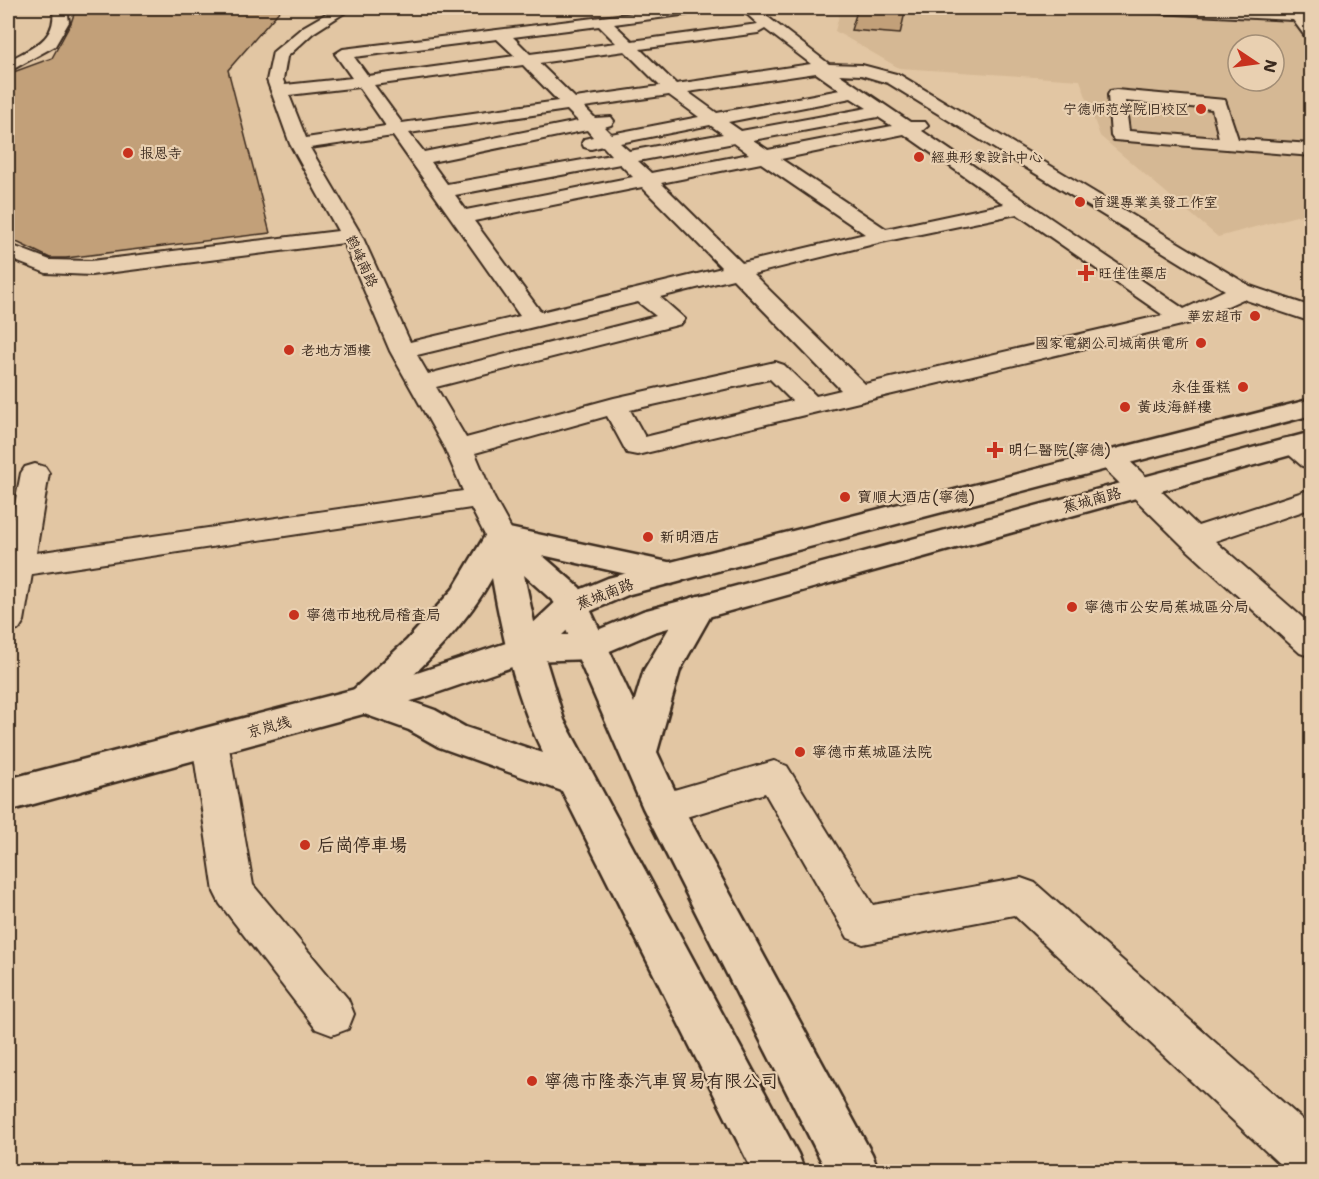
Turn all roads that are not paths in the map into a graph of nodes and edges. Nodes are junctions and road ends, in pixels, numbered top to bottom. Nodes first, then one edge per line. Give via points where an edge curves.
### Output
1 (60, 8) edge
2 (345, 8) edge
3 (704, 8) edge
4 (1138, 8) edge
5 (1256, 11) edge
6 (741, 12) edge
7 (1304, 16) edge
8 (758, 28) junction
9 (1311, 36) edge
10 (782, 47) junction
11 (627, 49) junction
12 (521, 59) junction
13 (675, 66) dead end
14 (8, 67) edge
15 (826, 73) junction
16 (368, 88) junction
17 (671, 88) junction
18 (279, 91) junction
19 (572, 92) junction
20 (854, 92) junction
21 (695, 106) junction
22 (406, 107) dead end
23 (881, 111) junction
24 (660, 112) dead end
25 (626, 118) dead end
26 (712, 118) junction
27 (963, 120) junction
28 (591, 124) junction
29 (905, 127) junction
30 (398, 130) junction
31 (737, 137) junction
32 (607, 140) junction
33 (299, 144) junction
34 (1230, 144) junction
35 (572, 147) dead end
36 (1311, 150) edge
37 (765, 157) junction
38 (626, 158) junction
39 (419, 159) junction
40 (490, 164) dead end
41 (646, 179) junction
42 (1062, 181) junction
43 (437, 184) junction
44 (998, 191) junction
45 (1020, 207) junction
46 (461, 217) junction
47 (351, 236) junction
48 (882, 236) junction
49 (8, 250) edge
50 (737, 271) junction
51 (1242, 291) junction
52 (643, 294) junction
53 (1311, 315) edge
54 (1182, 318) junction
55 (535, 320) junction
56 (402, 351) junction
57 (421, 383) junction
58 (859, 393) junction
59 (811, 405) junction
60 (614, 406) junction
61 (1311, 407) edge
62 (459, 449) junction
63 (1305, 449) edge
64 (1111, 459) junction
65 (35, 473) dead end
66 (1140, 487) junction
67 (480, 498) junction
68 (1311, 498) edge
69 (500, 536) junction
70 (1193, 538) junction
71 (18, 566) junction
72 (671, 573) junction
73 (572, 606) junction
74 (698, 608) junction
75 (8, 621) edge
76 (1311, 645) edge
77 (591, 646) junction
78 (527, 649) junction
79 (366, 700) junction
80 (210, 742) junction
81 (637, 754) junction
82 (576, 780) junction
83 (8, 795) edge
84 (663, 808) junction
85 (332, 1014) dead end
86 (1311, 1161) edge
87 (780, 1172) edge
88 (854, 1172) edge

1 - 14 street via 62,22 50,43
2 - 18 street, 鹤峰南路 via 308,30 279,55 275,80
3 - 11 street
4 - 5 street
5 - 7 street
6 - 8 street
6 - 11 street
6 - 15 street via 821,64
7 - 9 street
8 - 10 street
8 - 11 street
10 - 11 street
10 - 15 street
11 - 12 street
11 - 12 street
11 - 13 street
11 - 17 street
12 - 16 street
12 - 16 street via 343,54
12 - 19 street via 553,86
15 - 17 street
15 - 20 street
15 - 21 street
15 - 27 street via 862,70 894,78
16 - 18 street
16 - 22 street
16 - 30 street
17 - 19 street
17 - 21 street
18 - 33 street, 鹤峰南路
19 - 28 street
19 - 30 street
20 - 23 street
20 - 26 street
21 - 24 street
21 - 26 street
23 - 29 street
23 - 31 street
25 - 28 street
26 - 31 street
26 - 32 street
27 - 29 street
27 - 42 street
28 - 32 street
28 - 39 street
29 - 37 street
29 - 44 street
30 - 33 street
30 - 39 street
31 - 37 street
31 - 38 street
32 - 35 street
32 - 38 street
33 - 47 street, 鹤峰南路
34 - 34 street via 1120,136 1116,95 1219,104
34 - 36 street
37 - 41 street
37 - 48 street
38 - 41 street
38 - 43 street
39 - 43 street
40 - 43 street
41 - 46 street
41 - 50 street
42 - 44 street
42 - 51 street
43 - 46 street
44 - 45 street
45 - 48 street
45 - 54 street
46 - 55 street
47 - 49 street via 91,268 46,266
47 - 56 street, 鹤峰南路
48 - 50 street
50 - 52 street
50 - 58 street
51 - 53 street
51 - 54 street
52 - 55 street
52 - 57 street via 673,319
54 - 58 street
55 - 56 street
56 - 57 street, 鹤峰南路
57 - 62 street, 鹤峰南路
58 - 59 street
59 - 60 street via 775,370
59 - 60 street via 637,447
60 - 62 street
61 - 64 main road, 蕉城南路
62 - 67 street, 鹤峰南路
63 - 66 main road, 蕉城南路
64 - 66 street
64 - 72 main road, 蕉城南路
65 - 71 street
66 - 70 street
66 - 74 main road, 蕉城南路
67 - 69 street, 鹤峰南路
67 - 71 street
68 - 70 street
69 - 72 main road
69 - 73 main road via 568,596
69 - 78 main road
69 - 79 main road via 465,597
70 - 76 street
71 - 75 street
72 - 73 main road, 蕉城南路 via 620,586
73 - 77 main road
73 - 78 main road, 蕉城南路
74 - 77 main road, 蕉城南路 via 643,623
74 - 81 main road via 662,670
77 - 78 main road, 蕉城南路
77 - 81 main road
78 - 79 main road, 京岚线
78 - 82 main road via 545,720
79 - 80 main road, 京岚线
79 - 82 main road via 422,720 452,737
80 - 83 main road, 京岚线
80 - 85 street via 234,892
81 - 84 main road
82 - 87 main road
84 - 86 street via 774,776 863,925 1021,896
84 - 88 main road

